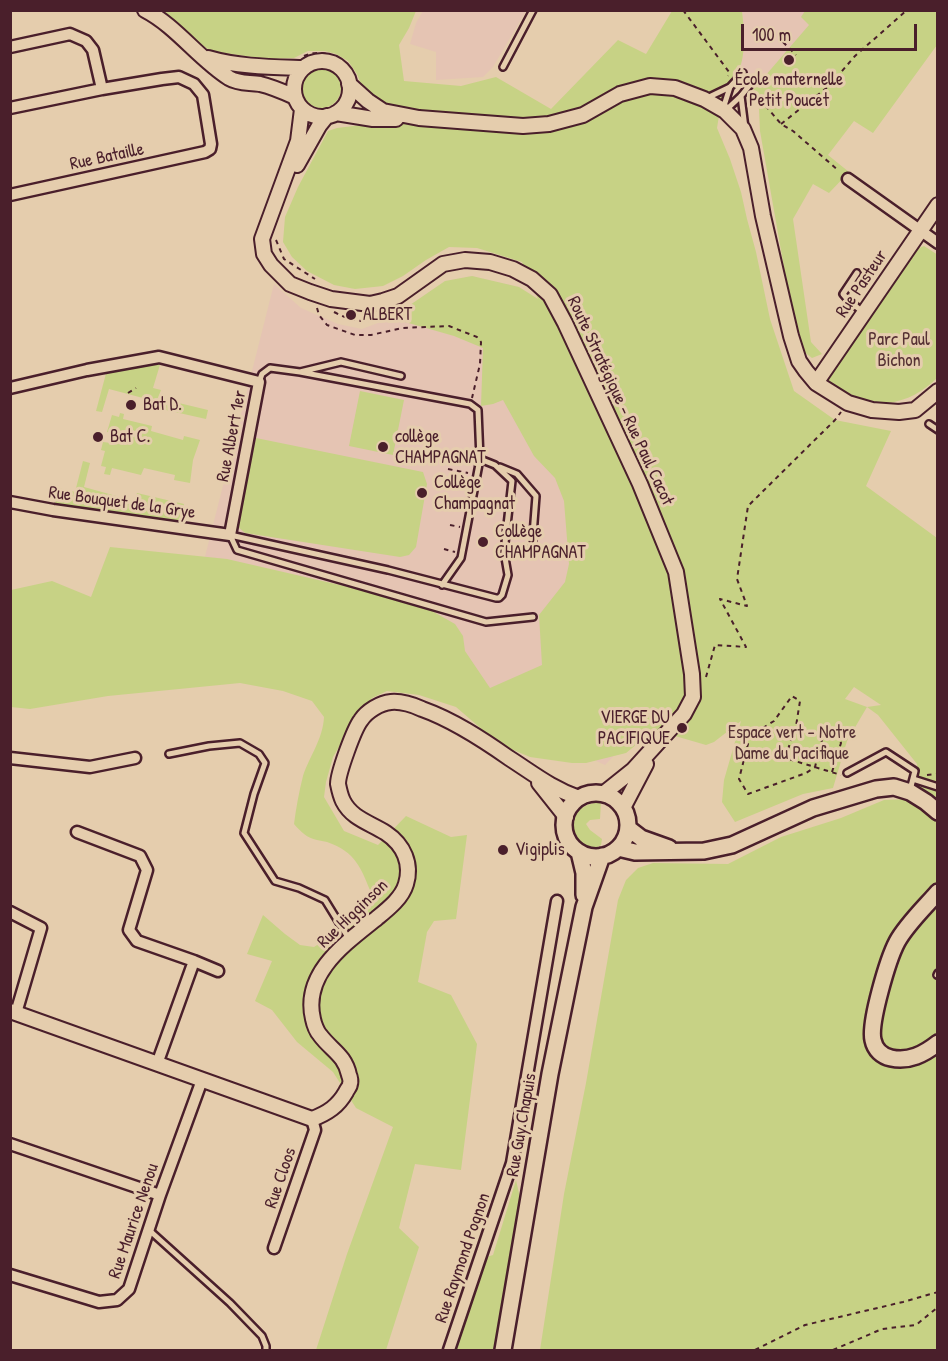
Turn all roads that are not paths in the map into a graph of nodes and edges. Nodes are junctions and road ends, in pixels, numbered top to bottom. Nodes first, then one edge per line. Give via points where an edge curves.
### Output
1 (145, 10) edge
2 (533, 10) edge
3 (10, 47) edge
4 (200, 55) junction
5 (302, 63) junction
6 (503, 67) dead end
7 (743, 73) dead end
8 (351, 80) junction
9 (753, 81) dead end
10 (730, 87) junction
11 (102, 89) junction
12 (741, 96) junction
13 (704, 99) junction
14 (299, 103) junction
15 (10, 108) edge
16 (724, 111) junction
17 (331, 115) junction
18 (419, 118) junction
19 (747, 140) junction
20 (848, 179) road end
21 (10, 195) edge
22 (275, 204) junction
23 (938, 205) edge
24 (920, 231) junction
25 (938, 243) edge
26 (857, 273) dead end
27 (864, 313) junction
28 (300, 372) junction
29 (402, 376) dead end
30 (259, 382) junction
31 (816, 383) junction
32 (10, 388) edge
33 (938, 391) edge
34 (929, 424) dead end
35 (938, 430) edge
36 (480, 459) junction
37 (495, 465) junction
38 (10, 502) edge
39 (230, 535) junction
40 (532, 548) dead end
41 (442, 585) junction
42 (532, 617) dead end
43 (661, 740) junction
44 (169, 754) dead end
45 (10, 758) edge
46 (135, 758) dead end
47 (847, 773) road end
48 (532, 775) junction
49 (911, 786) junction
50 (938, 787) edge
51 (603, 794) junction
52 (579, 798) junction
53 (623, 808) junction
54 (938, 812) edge
55 (566, 817) junction
56 (628, 828) junction
57 (77, 832) dead end
58 (618, 848) junction
59 (579, 852) junction
60 (680, 853) junction
61 (602, 856) junction
62 (938, 892) edge
63 (557, 901) dead end
64 (584, 908) junction
65 (10, 912) edge
66 (350, 940) junction
67 (194, 961) junction
68 (218, 971) dead end
69 (13, 1012) edge
70 (938, 1043) edge
71 (157, 1064) junction
72 (529, 1070) junction
73 (550, 1074) junction
74 (202, 1080) junction
75 (312, 1119) junction
76 (10, 1144) edge
77 (160, 1195) junction
78 (149, 1230) junction
79 (274, 1248) dead end
80 (10, 1275) edge
81 (266, 1350) edge
82 (448, 1350) edge
83 (503, 1350) edge

1 - 4 street
2 - 6 lane
3 - 11 street via 70,34 86,41 93,50
4 - 5 street via 253,66
4 - 14 street via 234,80 275,87
5 - 8 street via 335,64
5 - 14 street via 294,89
7 - 10 lane
8 - 17 street via 347,100
8 - 18 street via 382,111
9 - 12 lane
10 - 13 lane
10 - 16 lane
11 - 15 street
11 - 21 street, Rue Bataille via 179,77 194,84 203,95 210,149
12 - 16 lane
12 - 19 lane
13 - 16 street
13 - 18 street via 675,88 650,86 620,94 583,115 549,124 523,126
14 - 17 street via 309,114
14 - 22 street, Route Stratégique - Rue Paul Cacot via 298,141
16 - 19 street via 743,129
17 - 18 street
17 - 22 street, Route Stratégique - Rue Paul Cacot via 319,126
19 - 31 street via 790,336 799,361
20 - 24 street
22 - 43 street, Route Stratégique - Rue Paul Cacot via 262,239 264,254 290,284 310,292 370,304 398,296 443,264 465,260 513,269 550,295 640,484 676,572 693,697
23 - 24 street, Rue Pasteur
24 - 25 street
24 - 27 street, Rue Pasteur
26 - 27 lane via 843,294
27 - 31 street, Rue Pasteur
28 - 29 lane via 341,362
28 - 30 lane via 270,368
28 - 36 lane via 470,404 478,410
30 - 32 street, Rue Albert 1er via 159,357
30 - 39 street, Rue Albert 1er
31 - 33 street via 848,403 899,412 915,410
34 - 35 lane
36 - 37 lane
36 - 41 lane via 461,558
37 - 40 lane via 517,474 536,496
37 - 41 lane via 512,481 504,552 508,575 502,595 496,598
38 - 39 street, Rue Bouquet de la Grye
39 - 41 lane
39 - 42 lane via 237,550 486,622
43 - 51 street
43 - 53 street
44 - 66 lane via 240,742 260,754 265,763 244,834 276,881 325,900
45 - 46 street via 90,767
47 - 49 lane via 886,752 915,771
48 - 52 street, Rue Higginson
48 - 55 street, Rue Higginson
48 - 66 street, Rue Higginson via 440,715 408,704 391,702 375,707 361,719 338,783 343,801 353,815 387,834 401,847 409,872 405,887 391,907
49 - 50 lane
49 - 54 main road
49 - 60 main road via 876,789 813,808 732,844
51 - 52 main road
51 - 53 main road
52 - 55 main road
53 - 56 main road
55 - 59 main road via 567,836
56 - 58 main road
56 - 60 main road via 641,838
57 - 67 street via 140,856 147,870 129,930 137,941
58 - 60 main road
58 - 61 main road
59 - 61 main road
59 - 64 main road, Rue Guy Chapuis via 584,873
61 - 64 main road, Rue Guy Chapuis
62 - 70 main road via 898,940 888,963 872,1038 876,1050 901,1060 917,1056
63 - 72 street, Rue Raymond Pognon
64 - 73 main road, Rue Guy Chapuis
65 - 69 street via 41,928
66 - 75 street, Rue Higginson via 327,963 315,980 312,993 313,1019 320,1035 344,1060 351,1083 333,1109
67 - 68 street
67 - 71 street
69 - 71 street
71 - 74 street
72 - 73 street
72 - 82 street, Rue Raymond Pognon via 512,1163
73 - 83 main road, Rue Guy Chapuis
74 - 75 street
74 - 77 street, Rue Maurice Nenou
75 - 79 street, Rue Cloos via 315,1130
76 - 77 street
77 - 78 street, Rue Maurice Nenou
78 - 80 street, Rue Maurice Nenou via 129,1290 117,1300 99,1302
78 - 81 lane via 230,1303 262,1336

